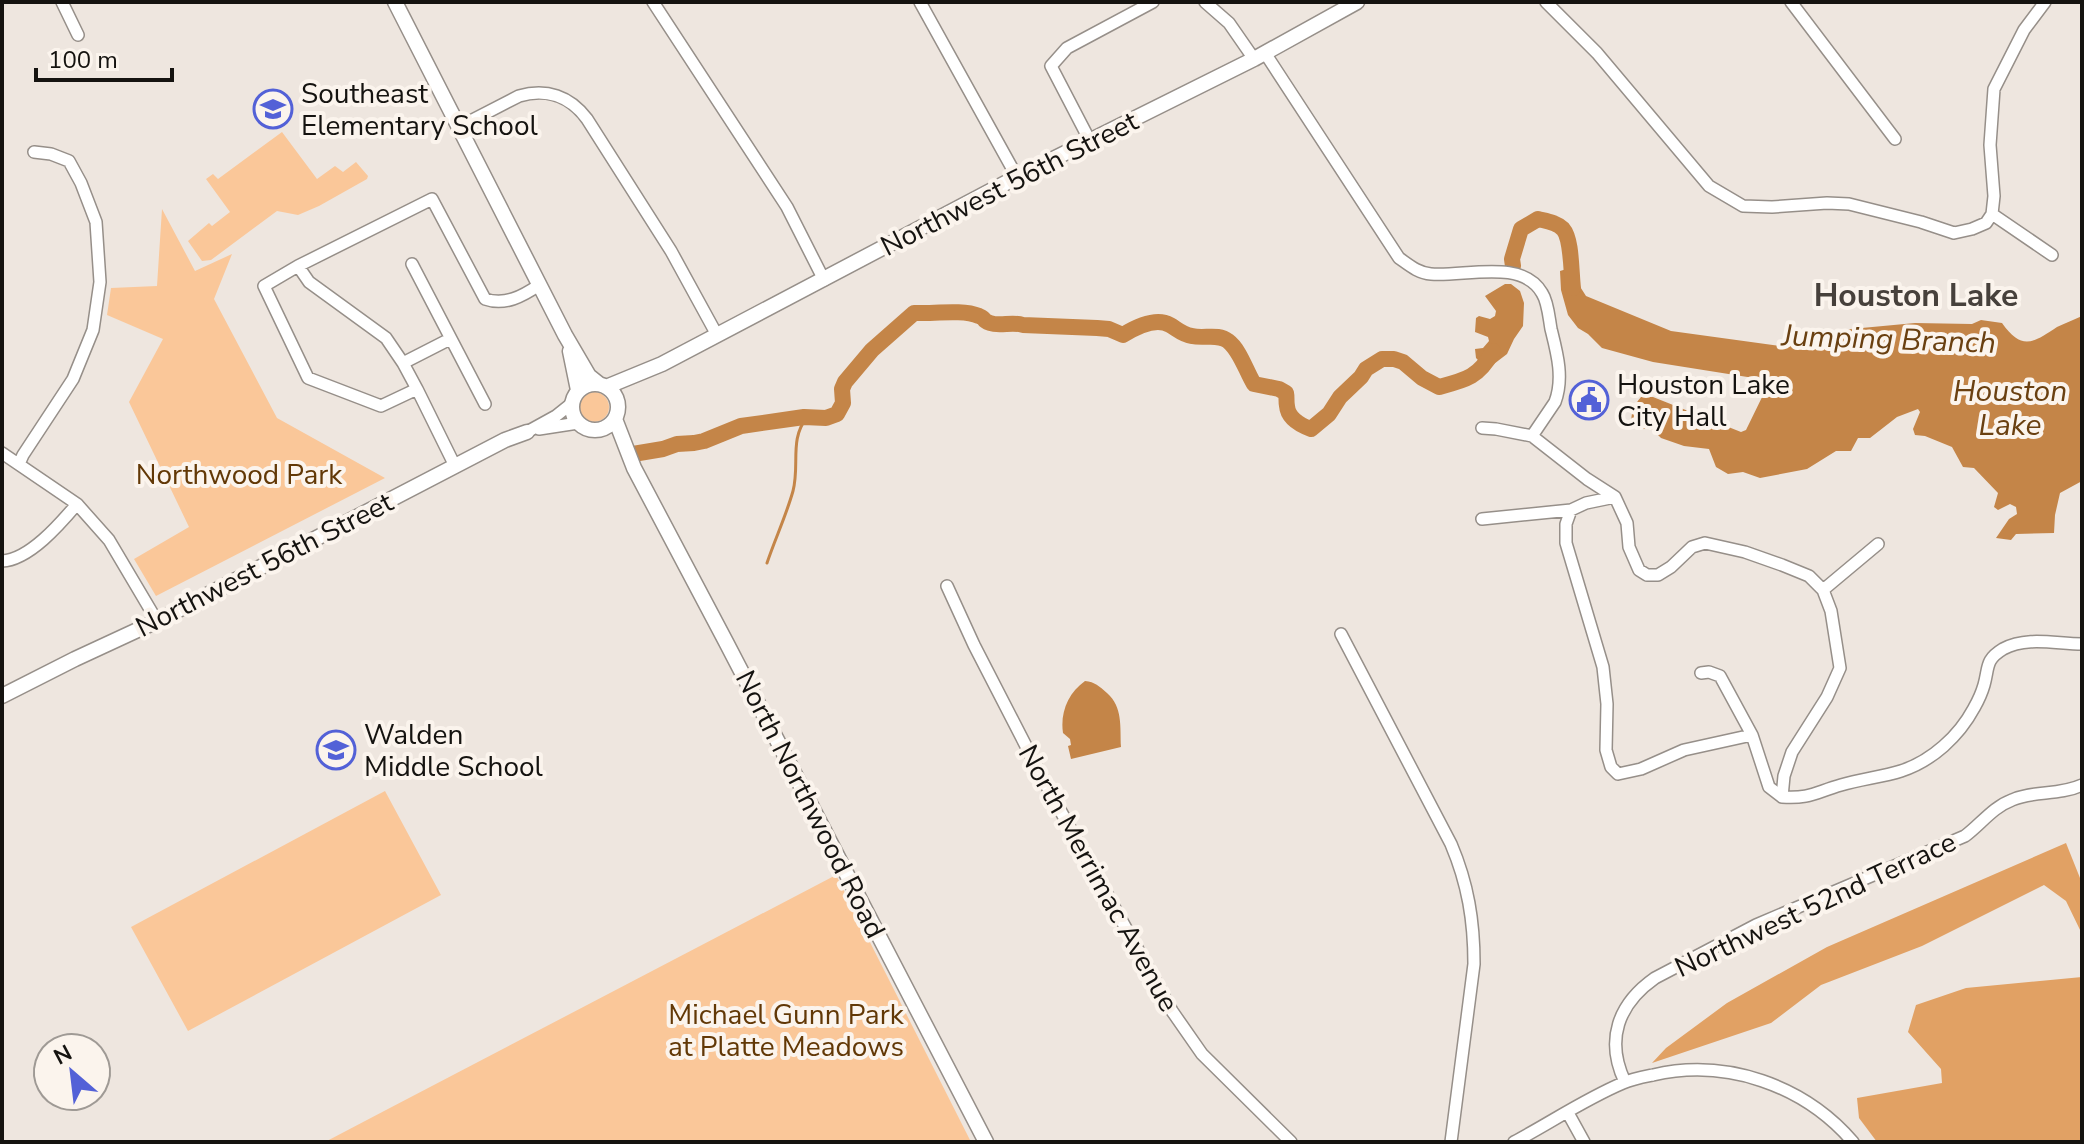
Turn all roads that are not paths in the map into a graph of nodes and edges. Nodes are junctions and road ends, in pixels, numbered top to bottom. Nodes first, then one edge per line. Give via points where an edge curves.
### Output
1 (395, 2) edge
2 (653, 2) edge
3 (920, 2) edge
4 (1153, 2) edge
5 (1205, 2) edge
6 (1357, 2) edge
7 (1546, 2) edge
8 (1791, 2) edge
9 (2045, 2) edge
10 (66, 4) edge
11 (78, 35) dead end
12 (1260, 56) junction
13 (459, 127) junction
14 (1895, 139) dead end
15 (1090, 141) junction
16 (34, 152) dead end
17 (1017, 177) junction
18 (1992, 214) junction
19 (2052, 255) dead end
20 (412, 264) dead end
21 (298, 266) junction
22 (824, 280) junction
23 (539, 285) junction
24 (565, 335) junction
25 (717, 335) junction
26 (450, 339) junction
27 (403, 363) junction
28 (662, 364) junction
29 (602, 385) junction
30 (417, 389) junction
31 (578, 390) junction
32 (618, 402) junction
33 (485, 404) dead end
34 (571, 404) junction
35 (615, 419) junction
36 (578, 423) junction
37 (1482, 428) dead end
38 (596, 431) junction
39 (527, 432) junction
40 (1532, 436) junction
41 (2, 453) edge
42 (19, 464) junction
43 (455, 466) junction
44 (634, 468) junction
45 (1615, 497) junction
46 (77, 504) junction
47 (1571, 510) junction
48 (1482, 519) dead end
49 (1878, 544) dead end
50 (2, 561) edge
51 (947, 586) dead end
52 (1823, 590) junction
53 (157, 621) junction
54 (1341, 634) dead end
55 (2082, 644) edge
56 (1701, 673) dead end
57 (2, 696) edge
58 (1752, 735) junction
59 (2082, 785) edge
60 (1782, 797) junction
61 (1625, 1082) junction
62 (1568, 1113) junction
63 (986, 1142) edge
64 (1291, 1142) edge
65 (1451, 1142) edge
66 (1514, 1142) edge
67 (1584, 1142) edge
68 (1853, 1142) edge

1 - 13 street
2 - 22 street via 787,207
3 - 17 street
4 - 15 street via 1067,48 1051,66
5 - 12 street
6 - 12 street, Northwest 56th Street
7 - 18 street via 1597,53 1709,186 1743,206 1849,204 1954,233 1986,223
8 - 14 street
9 - 18 street via 1994,89
10 - 11 street
12 - 15 street, Northwest 56th Street
12 - 40 street via 1399,258 1430,274 1521,274 1543,294 1560,367 1558,396
13 - 23 street
13 - 25 street via 527,94 548,93 573,104 671,251
15 - 17 street, Northwest 56th Street
16 - 42 street via 69,161 81,183 96,222 100,282 93,330 73,379
17 - 22 street, Northwest 56th Street
18 - 19 street
20 - 26 street
21 - 23 street via 432,199 485,299 509,301
21 - 27 street via 309,282 386,338
21 - 30 street via 264,286 308,378 381,406
22 - 25 street, Northwest 56th Street
23 - 24 street
24 - 29 street via 589,376
24 - 31 street
25 - 28 street, Northwest 56th Street
26 - 27 street
26 - 33 street
27 - 30 street
28 - 29 street, Northwest 56th Street
28 - 32 street, Northwest 56th Street
29 - 31 street
29 - 32 street
30 - 43 street
31 - 34 street
32 - 35 street
34 - 36 street
34 - 39 street, Northwest 56th Street
35 - 38 street
35 - 44 street, North Northwood Road
36 - 38 street
36 - 39 street, Northwest 56th Street
37 - 40 street
38 - 44 street, North Northwood Road
39 - 43 street, Northwest 56th Street
40 - 45 street
41 - 42 street
42 - 46 street
43 - 53 street, Northwest 56th Street
44 - 63 street, North Northwood Road
45 - 47 street
45 - 52 street via 1627,523 1629,547 1639,570 1647,575 1658,575 1692,547 1705,543 1782,565 1809,576
46 - 50 street via 31,549
46 - 53 street via 109,540
47 - 48 street
47 - 58 street via 1566,543 1603,667 1611,767 1618,774 1641,769 1684,750
49 - 52 street
51 - 64 street, North Merrimac Avenue via 1045,783 1172,1011 1202,1054
52 - 60 street via 1840,668 1792,752
53 - 57 street, Northwest 56th Street
54 - 65 street via 1451,844 1471,906 1474,964
55 - 60 street via 2017,643 2001,650 1988,662 1974,708 1956,734 1929,758 1905,770 1805,798
56 - 58 street via 1720,676
58 - 60 street via 1769,787
59 - 61 street, Northwest 52nd Terrace via 2010,800 1965,836 1756,925 1655,978 1640,988 1618,1023 1616,1055
61 - 62 street
61 - 68 street via 1684,1071 1748,1076 1809,1103
62 - 66 street
62 - 67 street

